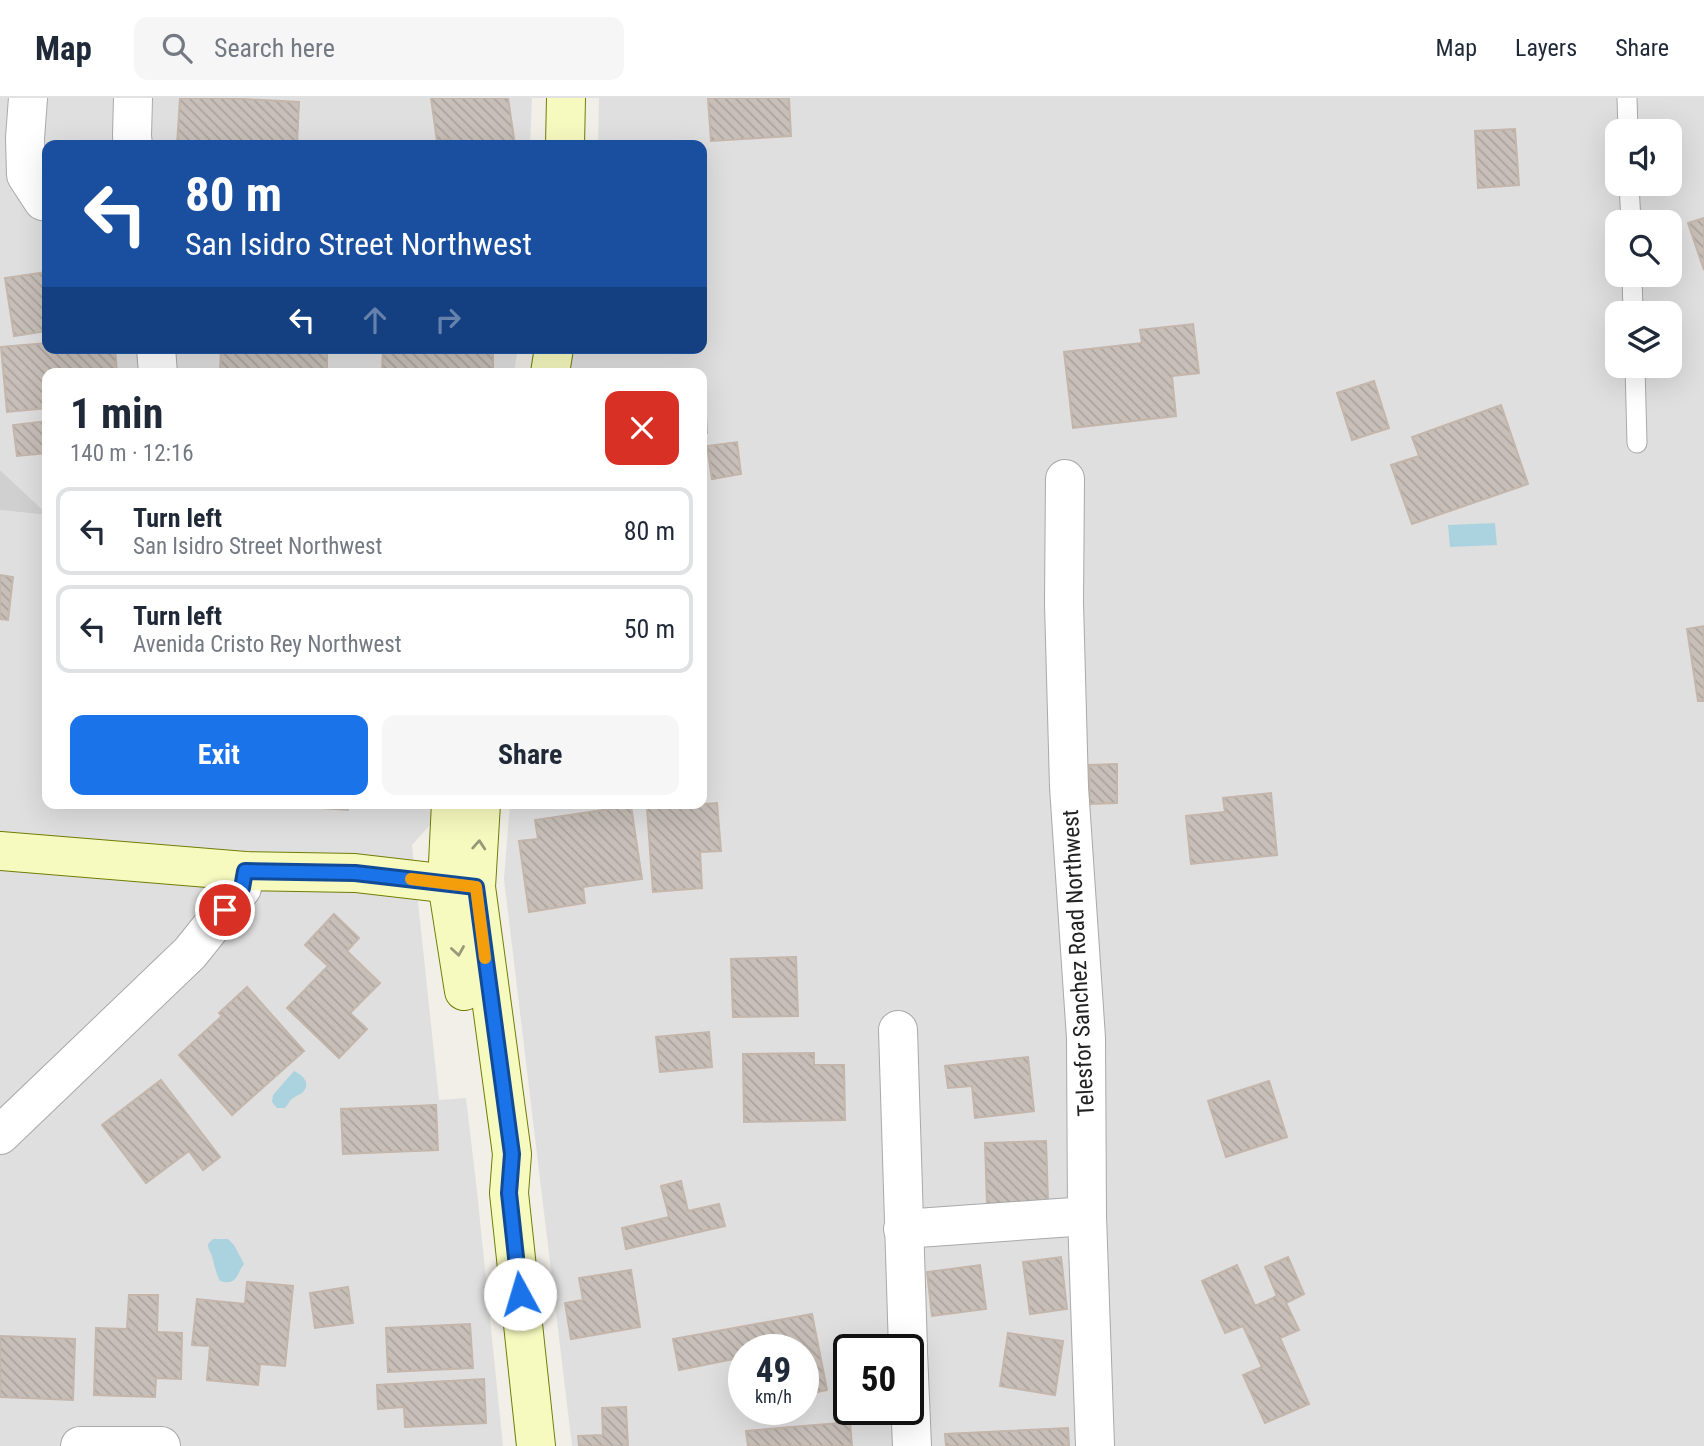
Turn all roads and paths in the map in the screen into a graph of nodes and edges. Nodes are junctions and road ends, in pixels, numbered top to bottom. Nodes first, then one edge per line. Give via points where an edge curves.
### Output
1 (28, 98) edge
2 (133, 98) edge
3 (566, 98) edge
4 (1627, 98) edge
5 (1628, 119) edge
6 (132, 140) edge
7 (565, 140) edge
8 (42, 199) edge
9 (1635, 378) edge
10 (1637, 443) dead end
11 (1065, 479) dead end
12 (452, 809) edge
13 (480, 809) edge
14 (0, 851) edge
15 (245, 871) junction
16 (461, 885) junction
17 (898, 1030) dead end
18 (0, 1135) edge
19 (1087, 1216) junction
20 (903, 1229) junction
21 (907, 1334) edge
22 (911, 1425) edge
23 (80, 1446) edge
24 (161, 1446) edge
25 (536, 1446) edge
26 (912, 1446) edge
27 (1095, 1446) edge

1 - 8 street via 26,175
2 - 6 street
3 - 7 main road
4 - 5 lane
9 - 10 lane
11 - 19 street, Telesfor Sanchez Road Northwest via 1069,786 1086,1038
12 - 16 main road
16 -> 13 main road
14 - 15 main road
15 - 16 main road via 355,873
15 - 18 street via 242,888 190,953
16 - 25 main road via 490,1152 509,1193
17 - 20 street
19 - 20 street
19 - 27 street, Telesfor Sanchez Road Northwest
20 - 21 street
22 - 26 street
23 - 24 street

